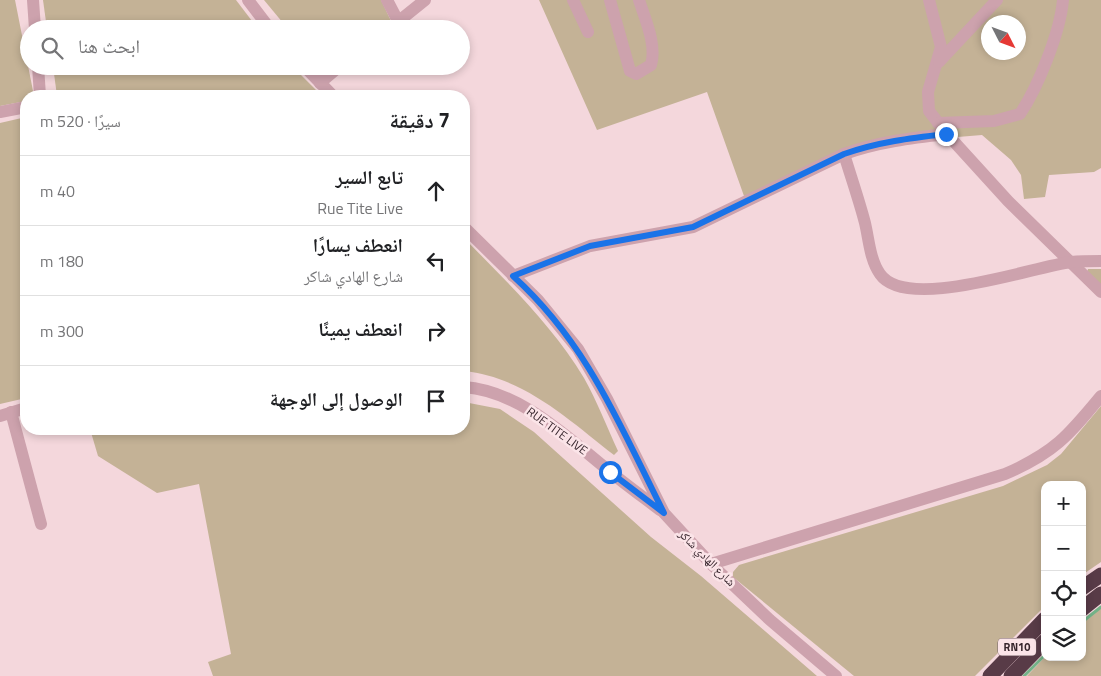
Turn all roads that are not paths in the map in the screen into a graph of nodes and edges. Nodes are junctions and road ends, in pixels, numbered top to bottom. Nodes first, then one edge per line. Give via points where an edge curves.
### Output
1 (33, 0) edge
2 (248, 0) edge
3 (387, 0) edge
4 (425, 0) edge
5 (573, 0) edge
6 (610, 0) edge
7 (639, 0) edge
8 (929, 0) edge
9 (997, 0) edge
10 (1063, 0) edge
11 (34, 20) edge
12 (263, 20) edge
13 (393, 20) edge
14 (400, 20) edge
15 (588, 32) dead end
16 (936, 64) junction
17 (39, 75) edge
18 (312, 75) edge
19 (329, 75) edge
20 (320, 83) junction
21 (40, 90) edge
22 (327, 90) edge
23 (20, 107) edge
24 (0, 112) edge
25 (938, 123) junction
26 (946, 134) junction
27 (844, 154) junction
28 (470, 233) edge
29 (1101, 261) edge
30 (1070, 262) junction
31 (513, 276) junction
32 (1101, 292) edge
33 (470, 388) edge
34 (1101, 396) edge
35 (20, 410) edge
36 (4, 414) edge
37 (664, 513) junction
38 (41, 524) dead end
39 (711, 564) junction
40 (1101, 575) edge
41 (1086, 585) edge
42 (1101, 594) edge
43 (1086, 606) edge
44 (1041, 623) edge
45 (1041, 645) edge
46 (836, 676) edge
47 (990, 676) edge
48 (1011, 676) edge

1 - 11 street
2 - 12 street
3 - 13 street
4 - 14 street
5 - 15 street
6 - 7 street via 625,60 630,71 636,74 651,65 653,54
8 - 16 street via 940,47
9 - 16 street
10 - 25 street via 1037,83 1020,114 994,121
16 - 25 street via 927,100 929,111
17 - 21 street
18 - 20 street
19 - 20 street
20 - 22 street
23 - 24 street
25 - 26 street
26 - 27 street via 888,141
26 - 30 street via 1008,202
27 - 30 street via 875,265 889,282 913,289 957,287
27 - 31 street via 693,227 590,246
28 - 31 street, شارع الهادي شاكر
29 - 30 street
30 - 32 street
31 - 37 street, شارع الهادي شاكر via 554,318 578,349
33 - 37 street, RUE TITE LIVE via 497,395 528,409
34 - 39 street via 1059,444 1013,471
35 - 36 street
36 - 38 street
37 - 39 street, شارع الهادي شاكر
39 - 46 street, شارع الهادي شاكر
40 - 41 highway
42 - 43 highway
44 - 47 highway, RN10
45 - 48 highway, RN10

